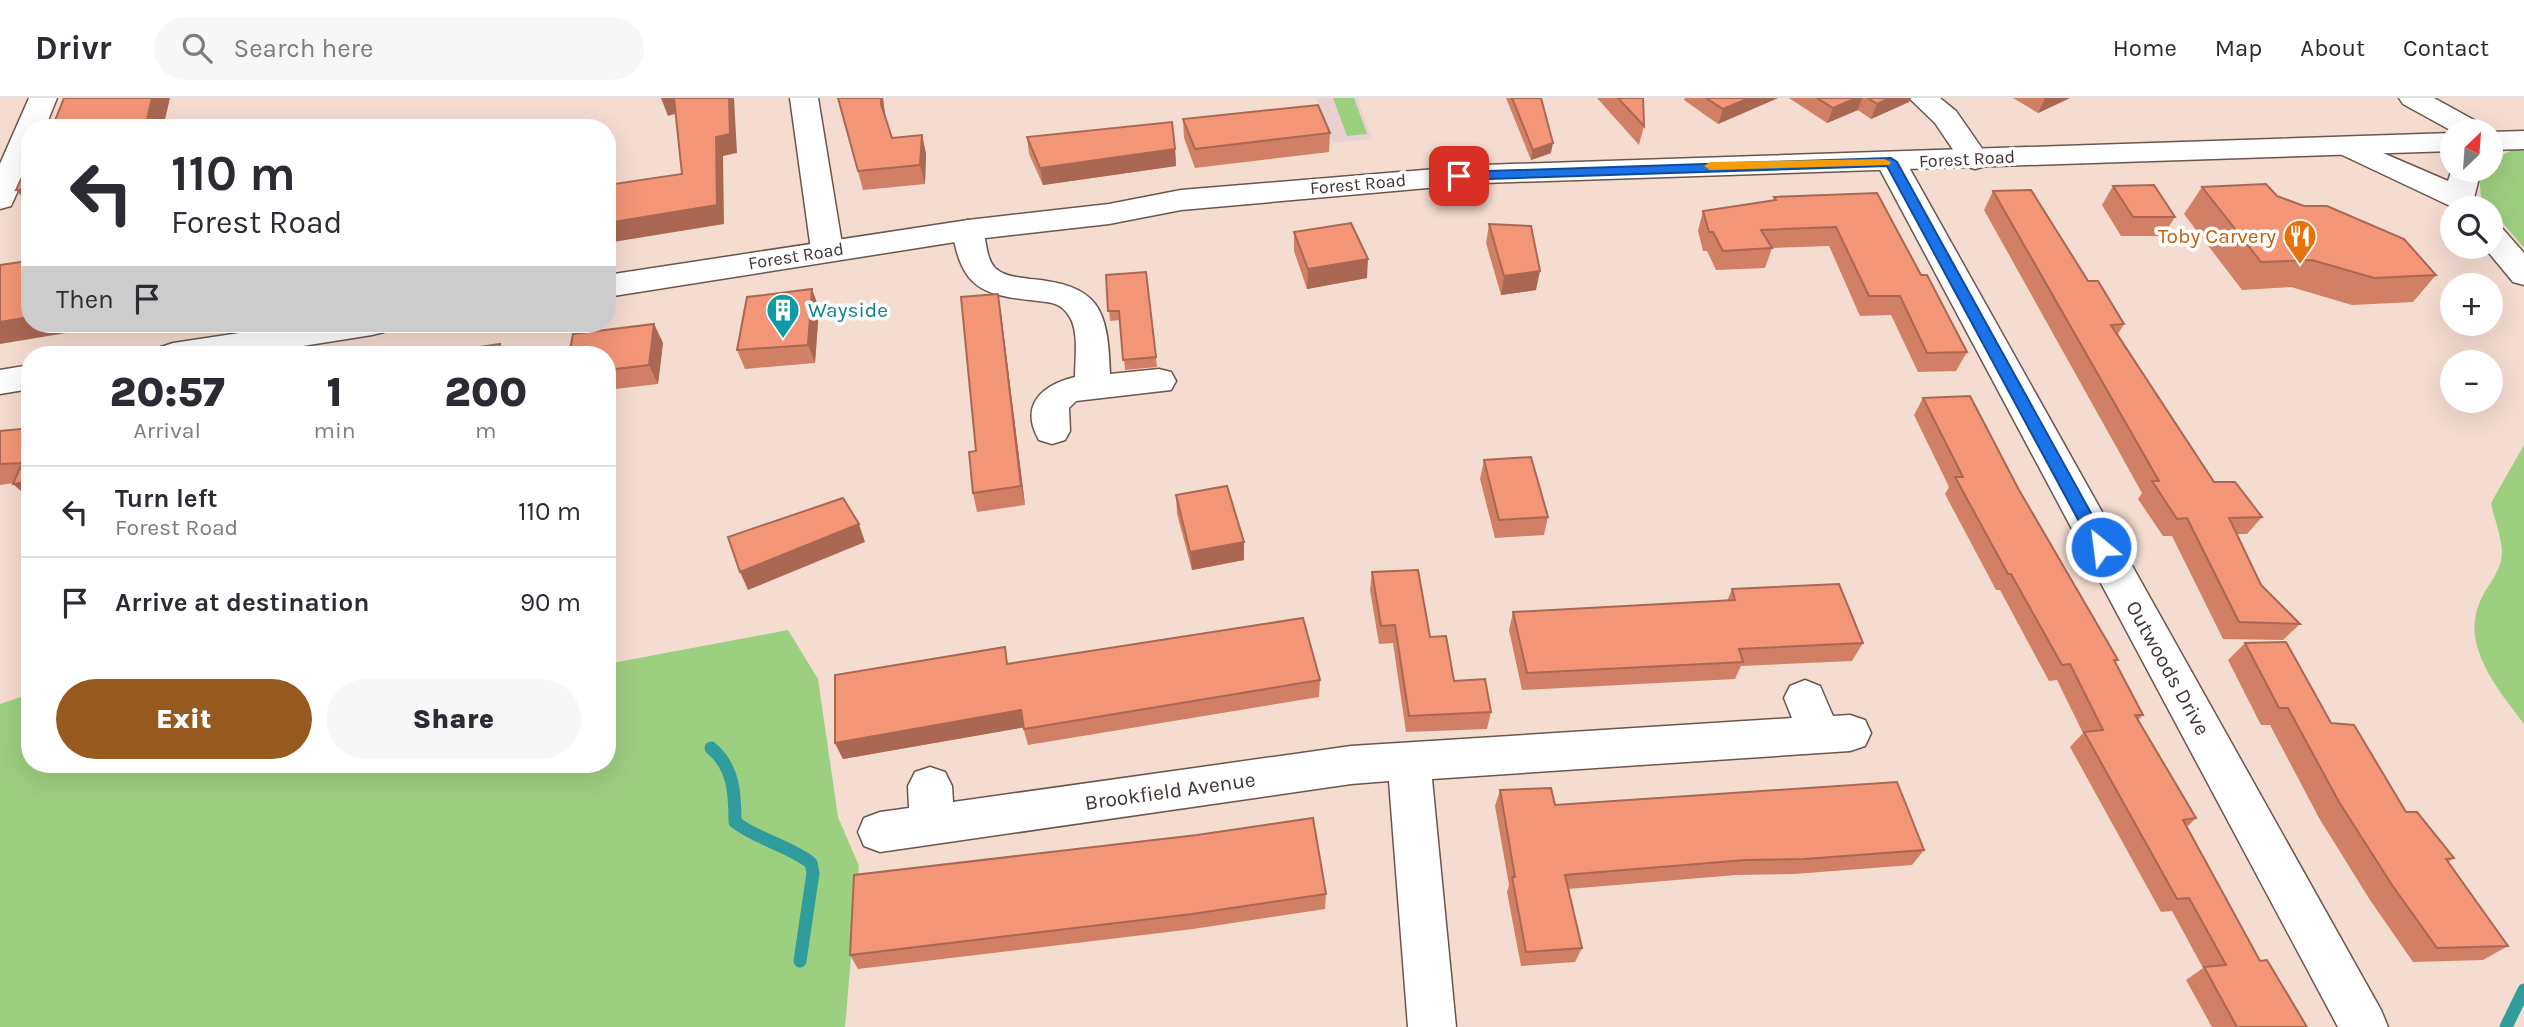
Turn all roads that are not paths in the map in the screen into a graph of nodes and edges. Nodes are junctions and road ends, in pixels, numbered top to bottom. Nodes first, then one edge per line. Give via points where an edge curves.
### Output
1 (43, 98) edge
2 (804, 98) edge
3 (1923, 98) edge
4 (2413, 98) edge
5 (34, 119) edge
6 (2451, 119) edge
7 (2524, 140) edge
8 (2503, 141) edge
9 (2440, 143) edge
10 (2348, 147) junction
11 (21, 150) edge
12 (1975, 160) junction
13 (1891, 162) junction
14 (2464, 192) edge
15 (0, 199) edge
16 (968, 230) junction
17 (2503, 249) edge
18 (827, 250) junction
19 (2524, 274) edge
20 (616, 285) edge
21 (314, 333) edge
22 (231, 346) edge
23 (21, 378) edge
24 (1159, 381) dead end
25 (0, 382) edge
26 (1093, 387) junction
27 (1052, 431) dead end
28 (1825, 722) dead end
29 (1409, 761) junction
30 (880, 832) dead end
31 (1432, 1027) edge
32 (2364, 1027) edge

1 - 5 street
2 - 18 street
3 - 12 street via 1946,117
4 - 6 street
7 - 8 street
9 - 10 street, Forest Road
10 - 12 street, Forest Road
10 - 14 street
11 - 15 street
12 - 13 street, Forest Road
13 - 16 street, Forest Road via 1484,174 1181,200 1109,214
13 - 32 street, Outwoods Drive
16 - 18 street, Forest Road
16 - 26 street via 975,262 983,274 1010,289 1068,295 1082,309 1088,321
17 - 19 street
18 - 20 street, Forest Road
21 - 22 street
23 - 25 street
24 - 26 street
26 - 27 street via 1066,392 1051,402
28 - 29 street, Brookfield Avenue
29 - 30 street, Brookfield Avenue via 931,806
29 - 31 street

